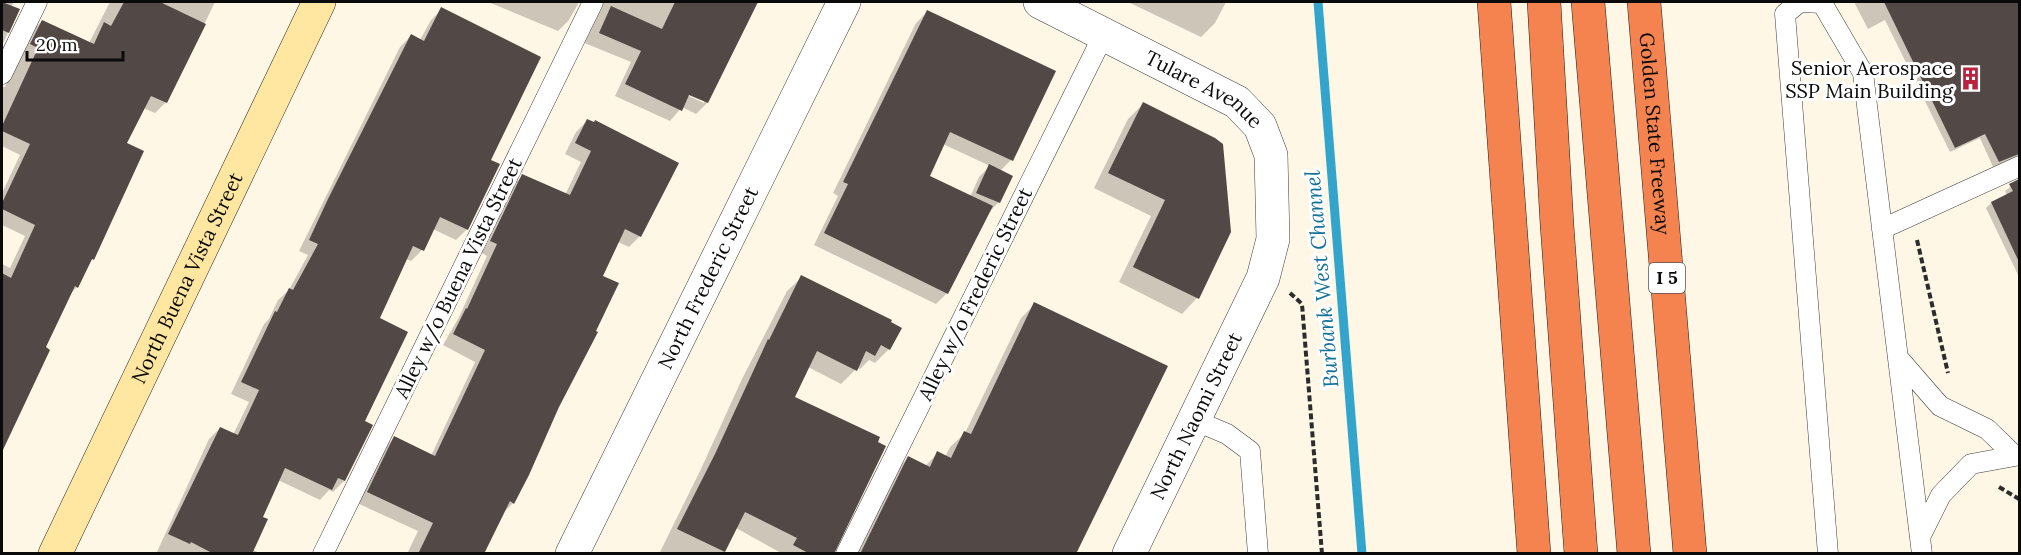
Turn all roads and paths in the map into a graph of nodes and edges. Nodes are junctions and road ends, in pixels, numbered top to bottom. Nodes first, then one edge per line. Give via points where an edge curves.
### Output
1 (37, 2) edge
2 (319, 2) edge
3 (593, 2) edge
4 (844, 2) edge
5 (1041, 2) edge
6 (1544, 2) edge
7 (1588, 2) edge
8 (1644, 2) edge
9 (1802, 2) edge
10 (1493, 9) edge
11 (1104, 34) junction
12 (2, 74) edge
13 (2019, 166) edge
14 (1911, 215) junction
15 (1882, 228) junction
16 (1263, 278) junction
17 (1900, 360) junction
18 (1194, 420) junction
19 (1968, 420) junction
20 (1987, 461) junction
21 (2019, 499) edge
22 (1921, 545) edge
23 (55, 554) edge
24 (323, 554) edge
25 (572, 554) edge
26 (846, 554) edge
27 (1130, 554) edge
28 (1258, 554) edge
29 (1322, 554) edge
30 (1534, 554) edge
31 (1581, 554) edge
32 (1634, 554) edge
33 (1690, 554) edge
34 (1828, 554) edge

1 - 12 lane
2 - 23 main road, North Buena Vista Street
3 - 24 lane, Alley w/o Buena Vista Street
4 - 25 street, North Frederic Street
5 - 11 street, Tulare Avenue
6 - 31 highway
7 - 32 highway
8 - 33 highway, Golden State Freeway / I 5
9 - 15 lane via 1822,3 1863,73
9 - 34 lane via 1785,14
10 - 30 highway
11 - 16 street, Tulare Avenue via 1238,102 1260,126 1270,154 1274,223
11 - 26 lane, Alley w/o Frederic Street
13 - 14 lane
14 - 15 lane
14 - 19 path via 1950,378
15 - 17 lane
16 - 18 street, North Naomi Street
16 - 29 path via 1294,295 1302,304
17 - 19 lane via 1940,406
17 - 22 lane
18 - 27 street, North Naomi Street
18 - 28 lane via 1227,434 1250,451
19 - 20 lane via 1988,429 2015,456
20 - 21 path via 1998,486
20 - 22 lane via 1971,464 1941,495

